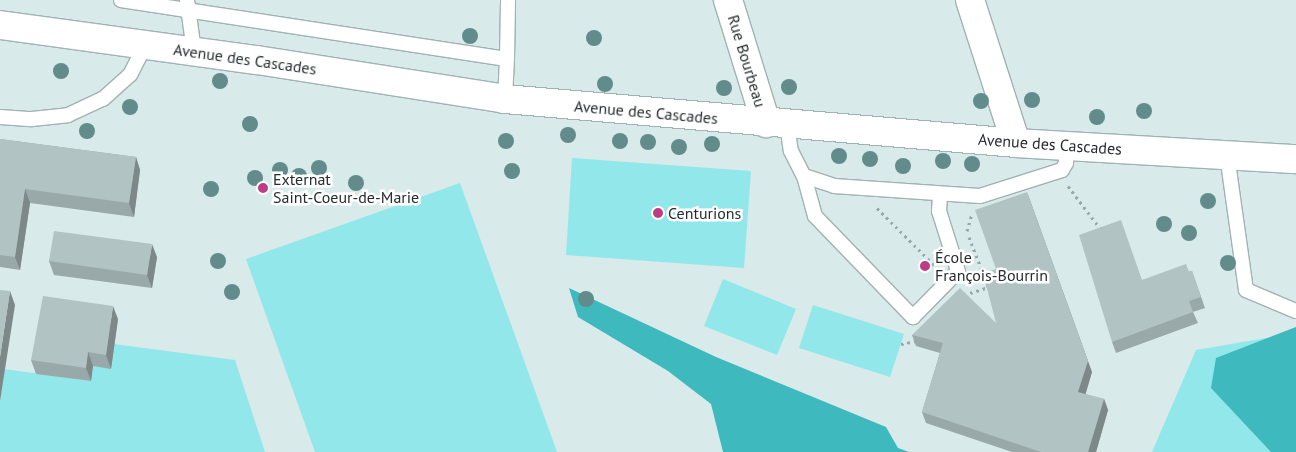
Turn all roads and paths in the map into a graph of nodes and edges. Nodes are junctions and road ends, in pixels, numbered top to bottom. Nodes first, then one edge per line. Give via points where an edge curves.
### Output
1 (121, 0) edge
2 (508, 0) edge
3 (728, 0) edge
4 (970, 0) edge
5 (187, 4) edge
6 (0, 25) edge
7 (145, 45) junction
8 (194, 51) junction
9 (507, 59) junction
10 (505, 99) junction
11 (0, 117) edge
12 (777, 124) junction
13 (1016, 142) junction
14 (1067, 146) junction
15 (1227, 155) junction
16 (1296, 159) edge
17 (804, 176) junction
18 (1058, 186) dead end
19 (868, 189) junction
20 (940, 195) junction
21 (981, 210) edge
22 (1105, 239) edge
23 (945, 284) junction
24 (988, 287) edge
25 (1296, 311) edge

1 - 5 lane
2 - 9 lane
3 - 12 street, Rue Bourbeau
4 - 13 street
5 - 8 lane
5 - 9 lane
6 - 7 street, Avenue des Cascades
7 - 8 street, Avenue des Cascades
7 - 11 lane via 130,75 103,99 68,115 32,119
8 - 10 street, Avenue des Cascades
9 - 10 lane
10 - 12 street, Avenue des Cascades
12 - 13 street, Avenue des Cascades
12 - 17 lane
13 - 14 street, Avenue des Cascades
14 - 15 street, Avenue des Cascades
14 - 20 lane via 1066,163 1058,172 980,196
15 - 16 street, Avenue des Cascades
15 - 25 lane via 1246,290
17 - 19 lane via 826,185
17 - 23 lane via 814,216 913,318
18 - 22 path via 1066,184
19 - 20 lane
19 - 23 path via 868,198 942,274
20 - 23 lane via 939,211 958,271
21 - 24 path via 972,213 966,230

